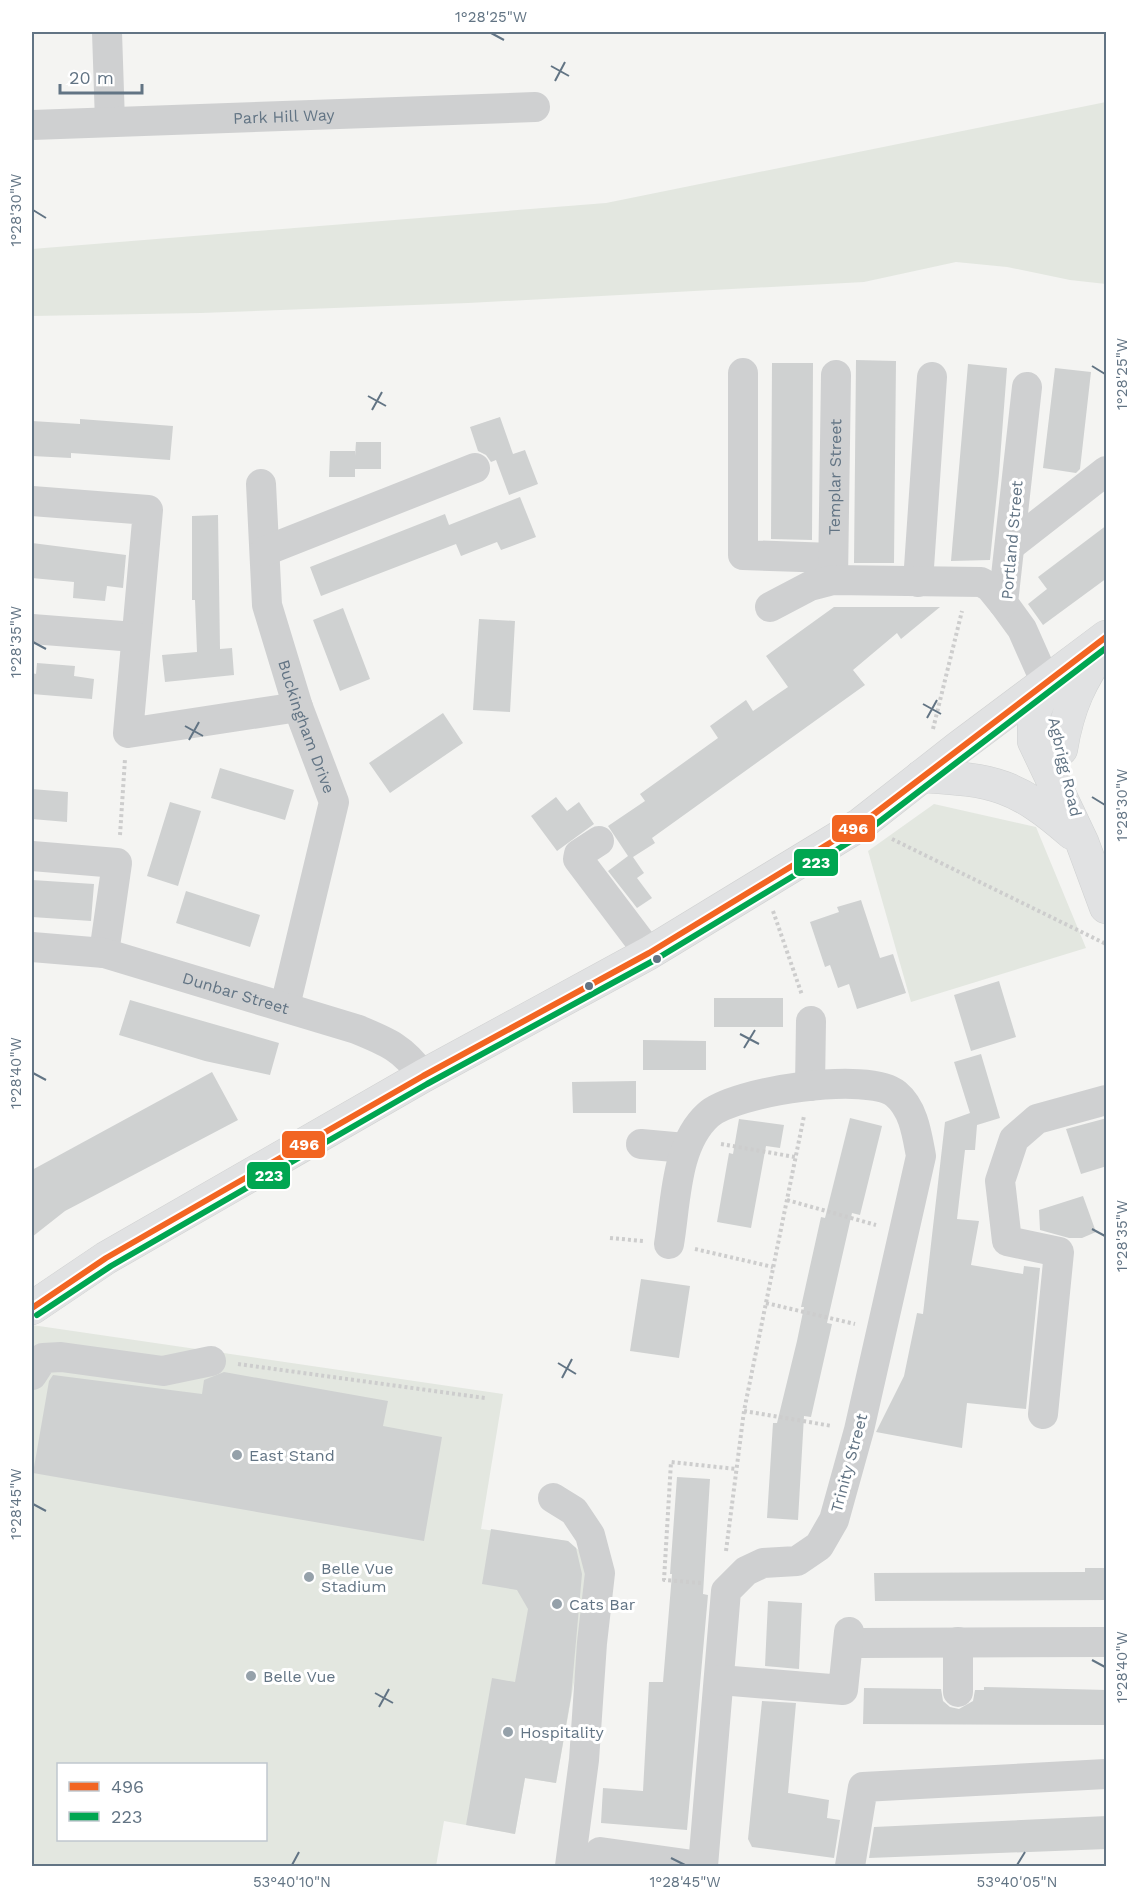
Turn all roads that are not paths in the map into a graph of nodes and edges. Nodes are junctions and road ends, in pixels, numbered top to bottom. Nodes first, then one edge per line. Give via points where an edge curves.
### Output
1 (107, 32) edge
2 (535, 107) dead end
3 (110, 122) junction
4 (32, 125) edge
5 (742, 373) dead end
6 (836, 375) dead end
7 (932, 377) dead end
8 (1027, 387) dead end
9 (475, 468) dead end
10 (1107, 471) edge
11 (261, 484) dead end
12 (32, 501) edge
13 (1010, 546) junction
14 (265, 551) junction
15 (833, 569) junction
16 (918, 582) junction
17 (1003, 603) junction
18 (771, 607) dead end
19 (32, 629) edge
20 (135, 637) junction
21 (1107, 638) edge
22 (1107, 644) edge
23 (1047, 684) junction
24 (298, 707) junction
25 (1061, 749) junction
26 (922, 776) junction
27 (599, 841) dead end
28 (1082, 842) junction
29 (32, 856) edge
30 (1107, 907) edge
31 (32, 947) edge
32 (104, 953) junction
33 (649, 953) junction
34 (285, 1006) junction
35 (811, 1021) road end
36 (423, 1076) junction
37 (810, 1086) junction
38 (1107, 1100) edge
39 (688, 1143) junction
40 (641, 1144) dead end
41 (669, 1244) dead end
42 (32, 1308) edge
43 (211, 1361) road end
44 (32, 1375) edge
45 (1043, 1414) dead end
46 (553, 1498) dead end
47 (958, 1642) junction
48 (1107, 1642) edge
49 (720, 1680) junction
50 (958, 1692) dead end
51 (1107, 1774) edge
52 (599, 1859) edge
53 (570, 1866) edge
54 (701, 1866) edge
55 (850, 1866) edge

1 - 3 street
2 - 3 street, Park Hill Way
3 - 4 street, Park Hill Way
5 - 15 street via 743,555
6 - 15 street, Templar Street
7 - 16 street
8 - 13 street, Portland Street
9 - 14 street
10 - 13 street
11 - 14 street, Buckingham Drive
12 - 20 street via 147,510
13 - 17 street, Portland Street
14 - 24 street, Buckingham Drive via 267,605
15 - 16 street
15 - 18 street
16 - 17 street via 981,582
17 - 23 street, Portland Street via 1022,629
19 - 20 street
20 - 24 street via 128,733
21 - 23 main road
22 - 25 main road via 1077,688
23 - 25 main road, Agbrigg Road
23 - 26 main road
23 - 28 main road, Agbrigg Road via 1034,713 1034,741
24 - 34 street, Buckingham Drive via 334,802
25 - 28 main road, Agbrigg Road
26 - 28 main road via 975,779 1007,788 1032,800
26 - 33 main road via 861,824
27 - 33 street via 579,854 579,859
28 - 30 main road, Agbrigg Road
29 - 32 street via 117,863
31 - 32 street, Dunbar Street
32 - 34 street, Dunbar Street
33 - 36 main road
34 - 36 street, Dunbar Street via 380,1039 408,1056
35 - 37 street
36 - 42 main road via 106,1258
37 - 39 street, Trinity Street via 727,1103 707,1116
37 - 49 street, Trinity Street via 881,1085 896,1094 916,1126 921,1156 859,1430 834,1520 819,1546 796,1561 763,1563 724,1588
38 - 45 street via 1037,1119 1014,1139 1000,1181 1007,1241 1059,1252
39 - 40 street
39 - 41 street, Trinity Street
43 - 44 street via 163,1371 43,1358
46 - 53 street via 574,1511 590,1535 600,1573 584,1761
47 - 48 street
47 - 49 street via 855,1638 843,1689
47 - 50 street
49 - 54 street
51 - 55 street via 863,1787
52 - 54 street

